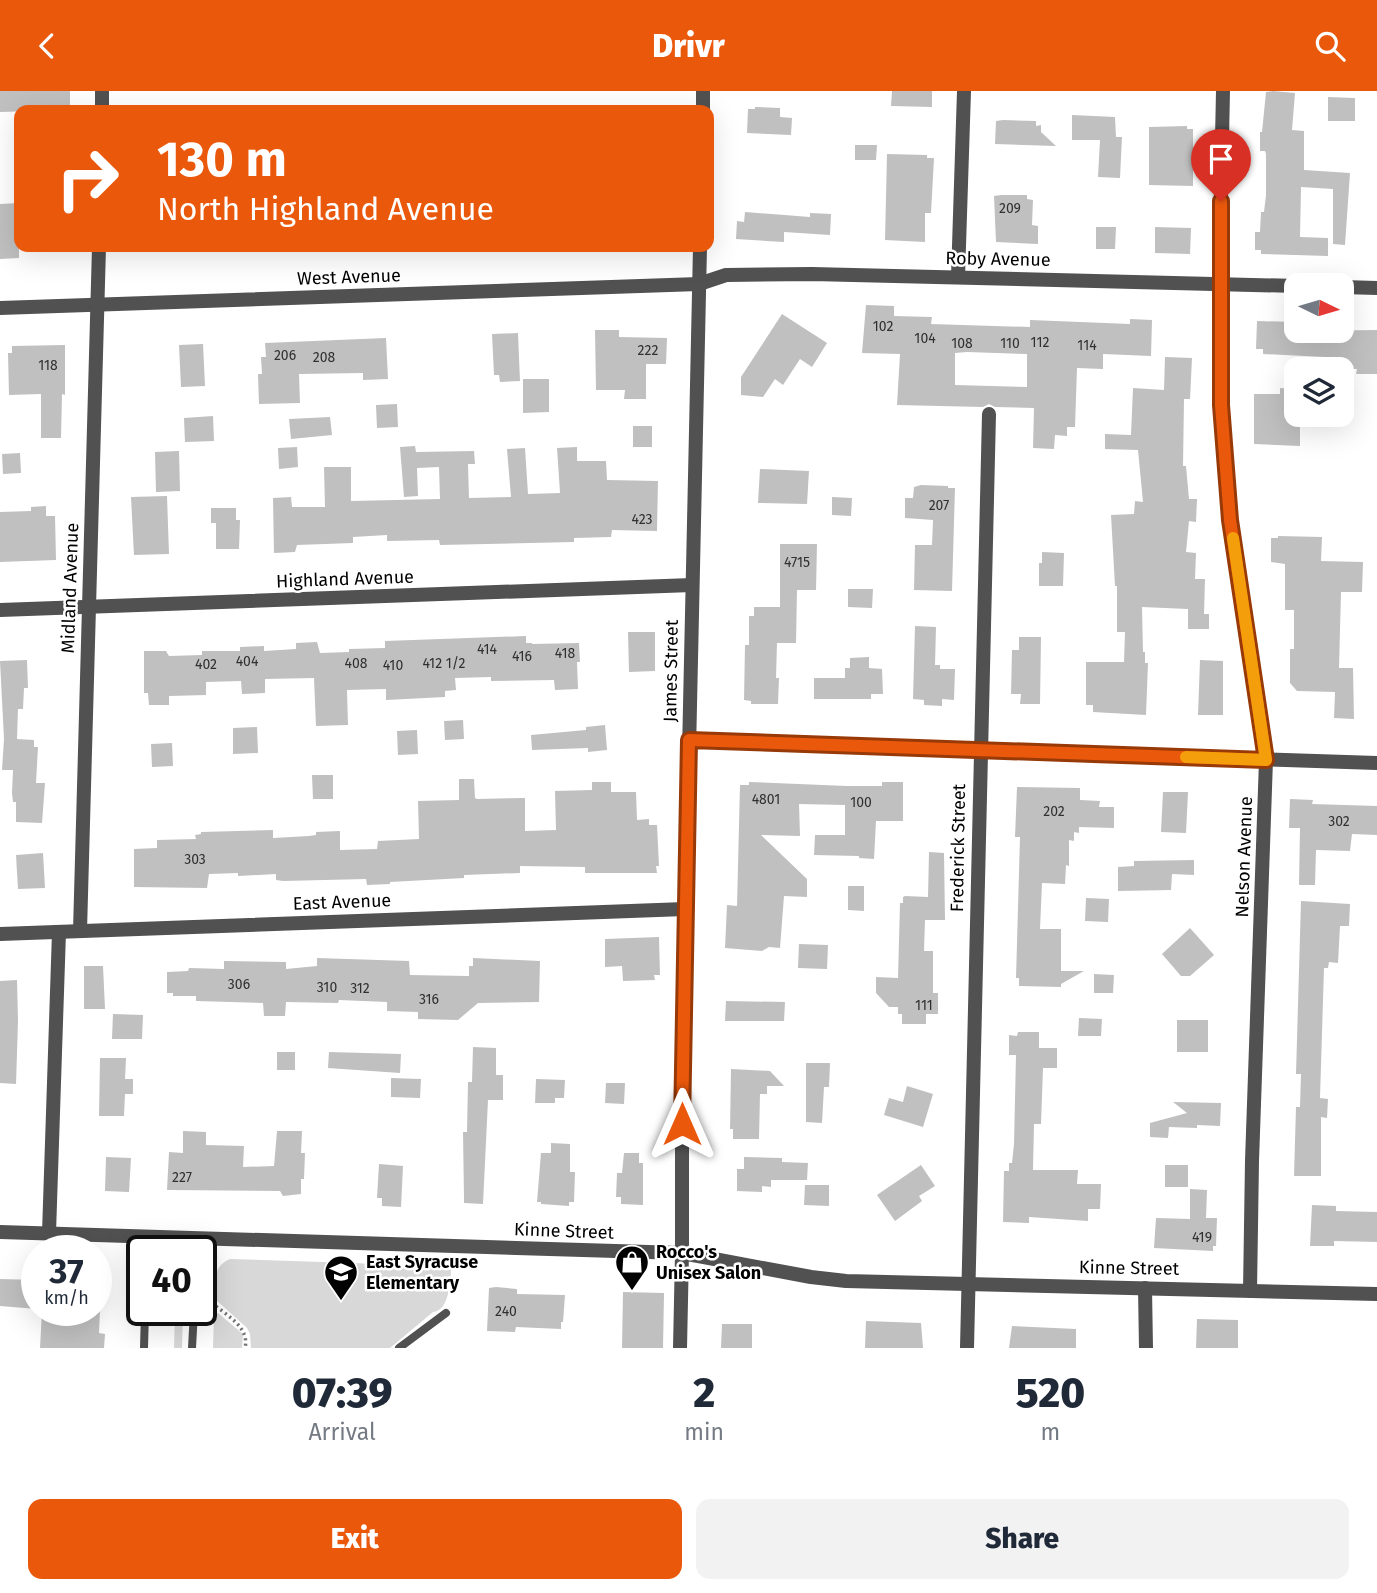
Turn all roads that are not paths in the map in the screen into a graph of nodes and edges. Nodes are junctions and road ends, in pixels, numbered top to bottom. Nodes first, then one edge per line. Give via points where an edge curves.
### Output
1 (964, 91) edge
2 (1223, 91) edge
3 (99, 252) edge
4 (700, 252) edge
5 (958, 277) junction
6 (699, 284) junction
7 (1219, 284) junction
8 (1284, 286) edge
9 (1354, 287) edge
10 (1377, 288) edge
11 (98, 304) junction
12 (0, 308) edge
13 (989, 414) dead end
14 (692, 586) junction
15 (89, 607) junction
16 (0, 610) edge
17 (689, 740) junction
18 (979, 750) junction
19 (1266, 760) junction
20 (1377, 763) edge
21 (685, 909) junction
22 (80, 931) junction
23 (60, 932) junction
24 (0, 934) edge
25 (0, 1232) edge
26 (49, 1233) junction
27 (126, 1242) edge
28 (217, 1245) edge
29 (682, 1253) junction
30 (970, 1284) junction
31 (1144, 1288) junction
32 (1251, 1291) junction
33 (1377, 1294) edge
34 (446, 1313) dead end
35 (145, 1326) edge
36 (193, 1326) edge
37 (144, 1348) edge
38 (192, 1348) edge
39 (400, 1348) edge
40 (680, 1348) edge
41 (967, 1348) edge
42 (1146, 1348) edge

1 - 5 street
2 - 7 street, Nelson Avenue
3 - 11 street, Midland Avenue
4 - 6 street, James Street
5 - 6 street, Roby Avenue via 726,275
5 - 7 street, Roby Avenue
6 - 11 street, West Avenue
6 - 14 street, James Street
7 - 8 street, Roby Avenue
7 - 19 street, Nelson Avenue via 1221,405 1230,520
9 - 10 street
11 - 12 street, West Avenue
11 - 15 street, Midland Avenue
13 - 18 street, Frederick Street
14 - 15 street, Highland Avenue
14 - 17 street, James Street
15 - 16 street, Highland Avenue
15 - 22 street, Midland Avenue
17 - 18 street
17 - 21 street, James Street
18 - 19 street
18 - 30 street, Frederick Street
19 - 20 street
19 - 32 street, Nelson Avenue
21 - 22 street, East Avenue
21 - 29 street, James Street
22 - 23 street, East Avenue
23 - 24 street, East Avenue
23 - 26 street
25 - 26 street, Kinne Street
26 - 27 street, Kinne Street
28 - 29 street, Kinne Street
29 - 30 street, Kinne Street via 846,1281
29 - 40 street, James Street
30 - 31 street, Kinne Street
30 - 41 street, Frederick Street
31 - 32 street, Kinne Street
31 - 42 street
32 - 33 street, Kinne Street
34 - 39 lane
35 - 37 lane
36 - 38 lane

